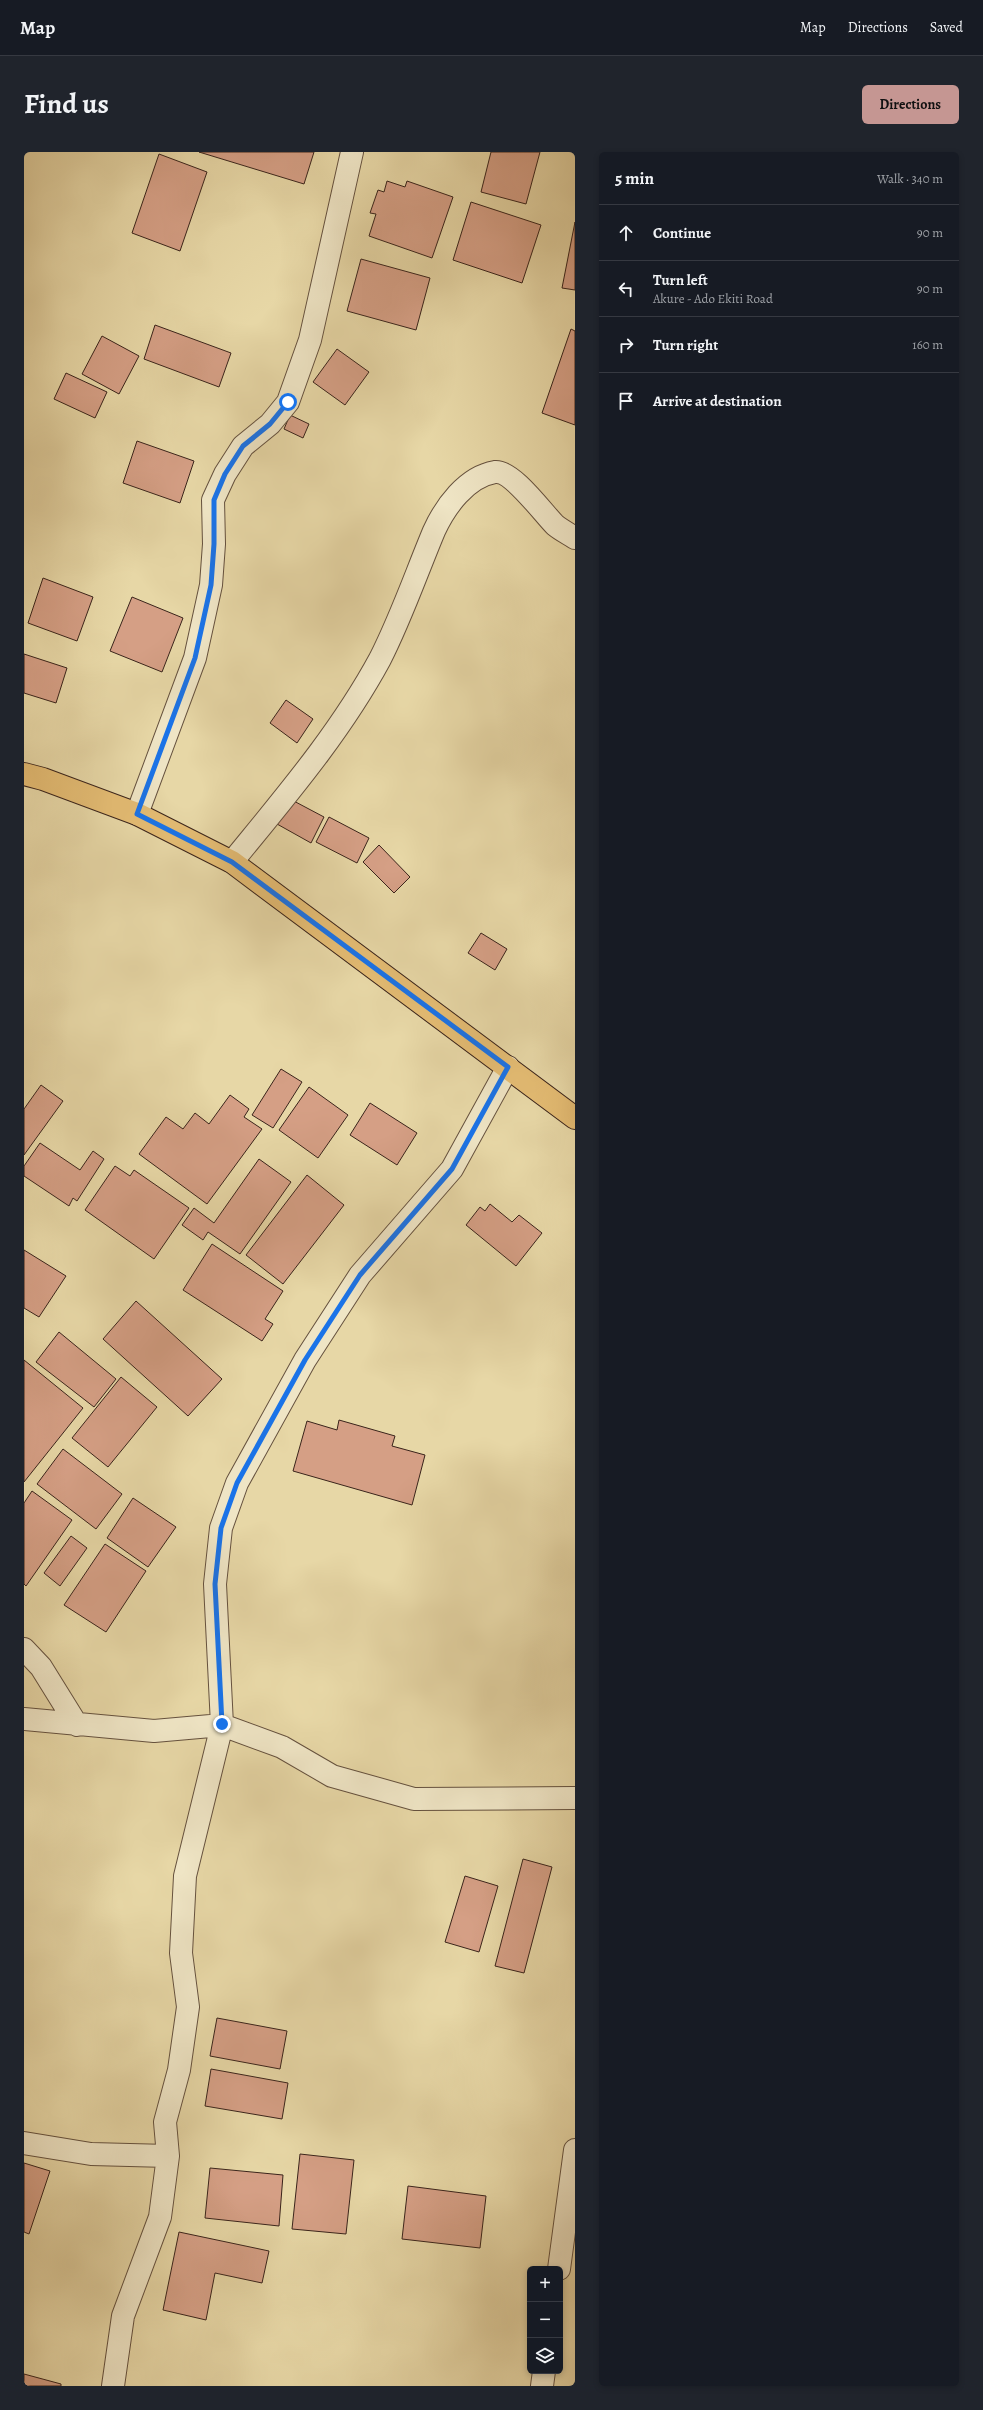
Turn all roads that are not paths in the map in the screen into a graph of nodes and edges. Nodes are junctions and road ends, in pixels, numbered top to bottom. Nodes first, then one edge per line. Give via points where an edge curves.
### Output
1 (352, 152) edge
2 (575, 538) edge
3 (24, 774) edge
4 (137, 814) junction
5 (232, 862) junction
6 (508, 1067) junction
7 (575, 1118) edge
8 (24, 1649) edge
9 (24, 1719) edge
10 (222, 1724) junction
11 (77, 1725) junction
12 (575, 1798) edge
13 (24, 2143) edge
14 (575, 2150) edge
15 (168, 2156) junction
16 (559, 2266) edge
17 (544, 2374) edge
18 (113, 2386) edge
19 (542, 2386) edge

1 - 4 street via 310,340 288,402 270,424 243,446 225,474 214,500 211,585 195,658
2 - 5 street via 556,526 530,496 504,474 496,472 478,479 459,493 441,516 418,568 400,620 379,661 330,740
3 - 4 main road
4 - 5 main road
5 - 6 main road
6 - 7 main road
6 - 10 street via 452,1169 360,1275 305,1360 237,1483 221,1528 215,1584
8 - 11 street via 41,1667
9 - 11 street
10 - 11 street via 154,1731
10 - 12 street via 282,1747 332,1776 414,1799
10 - 15 street via 185,1876 181,1953 188,2007 179,2070 165,2122
13 - 15 street via 91,2154
14 - 16 street
15 - 18 street via 160,2217 123,2316
17 - 19 street

